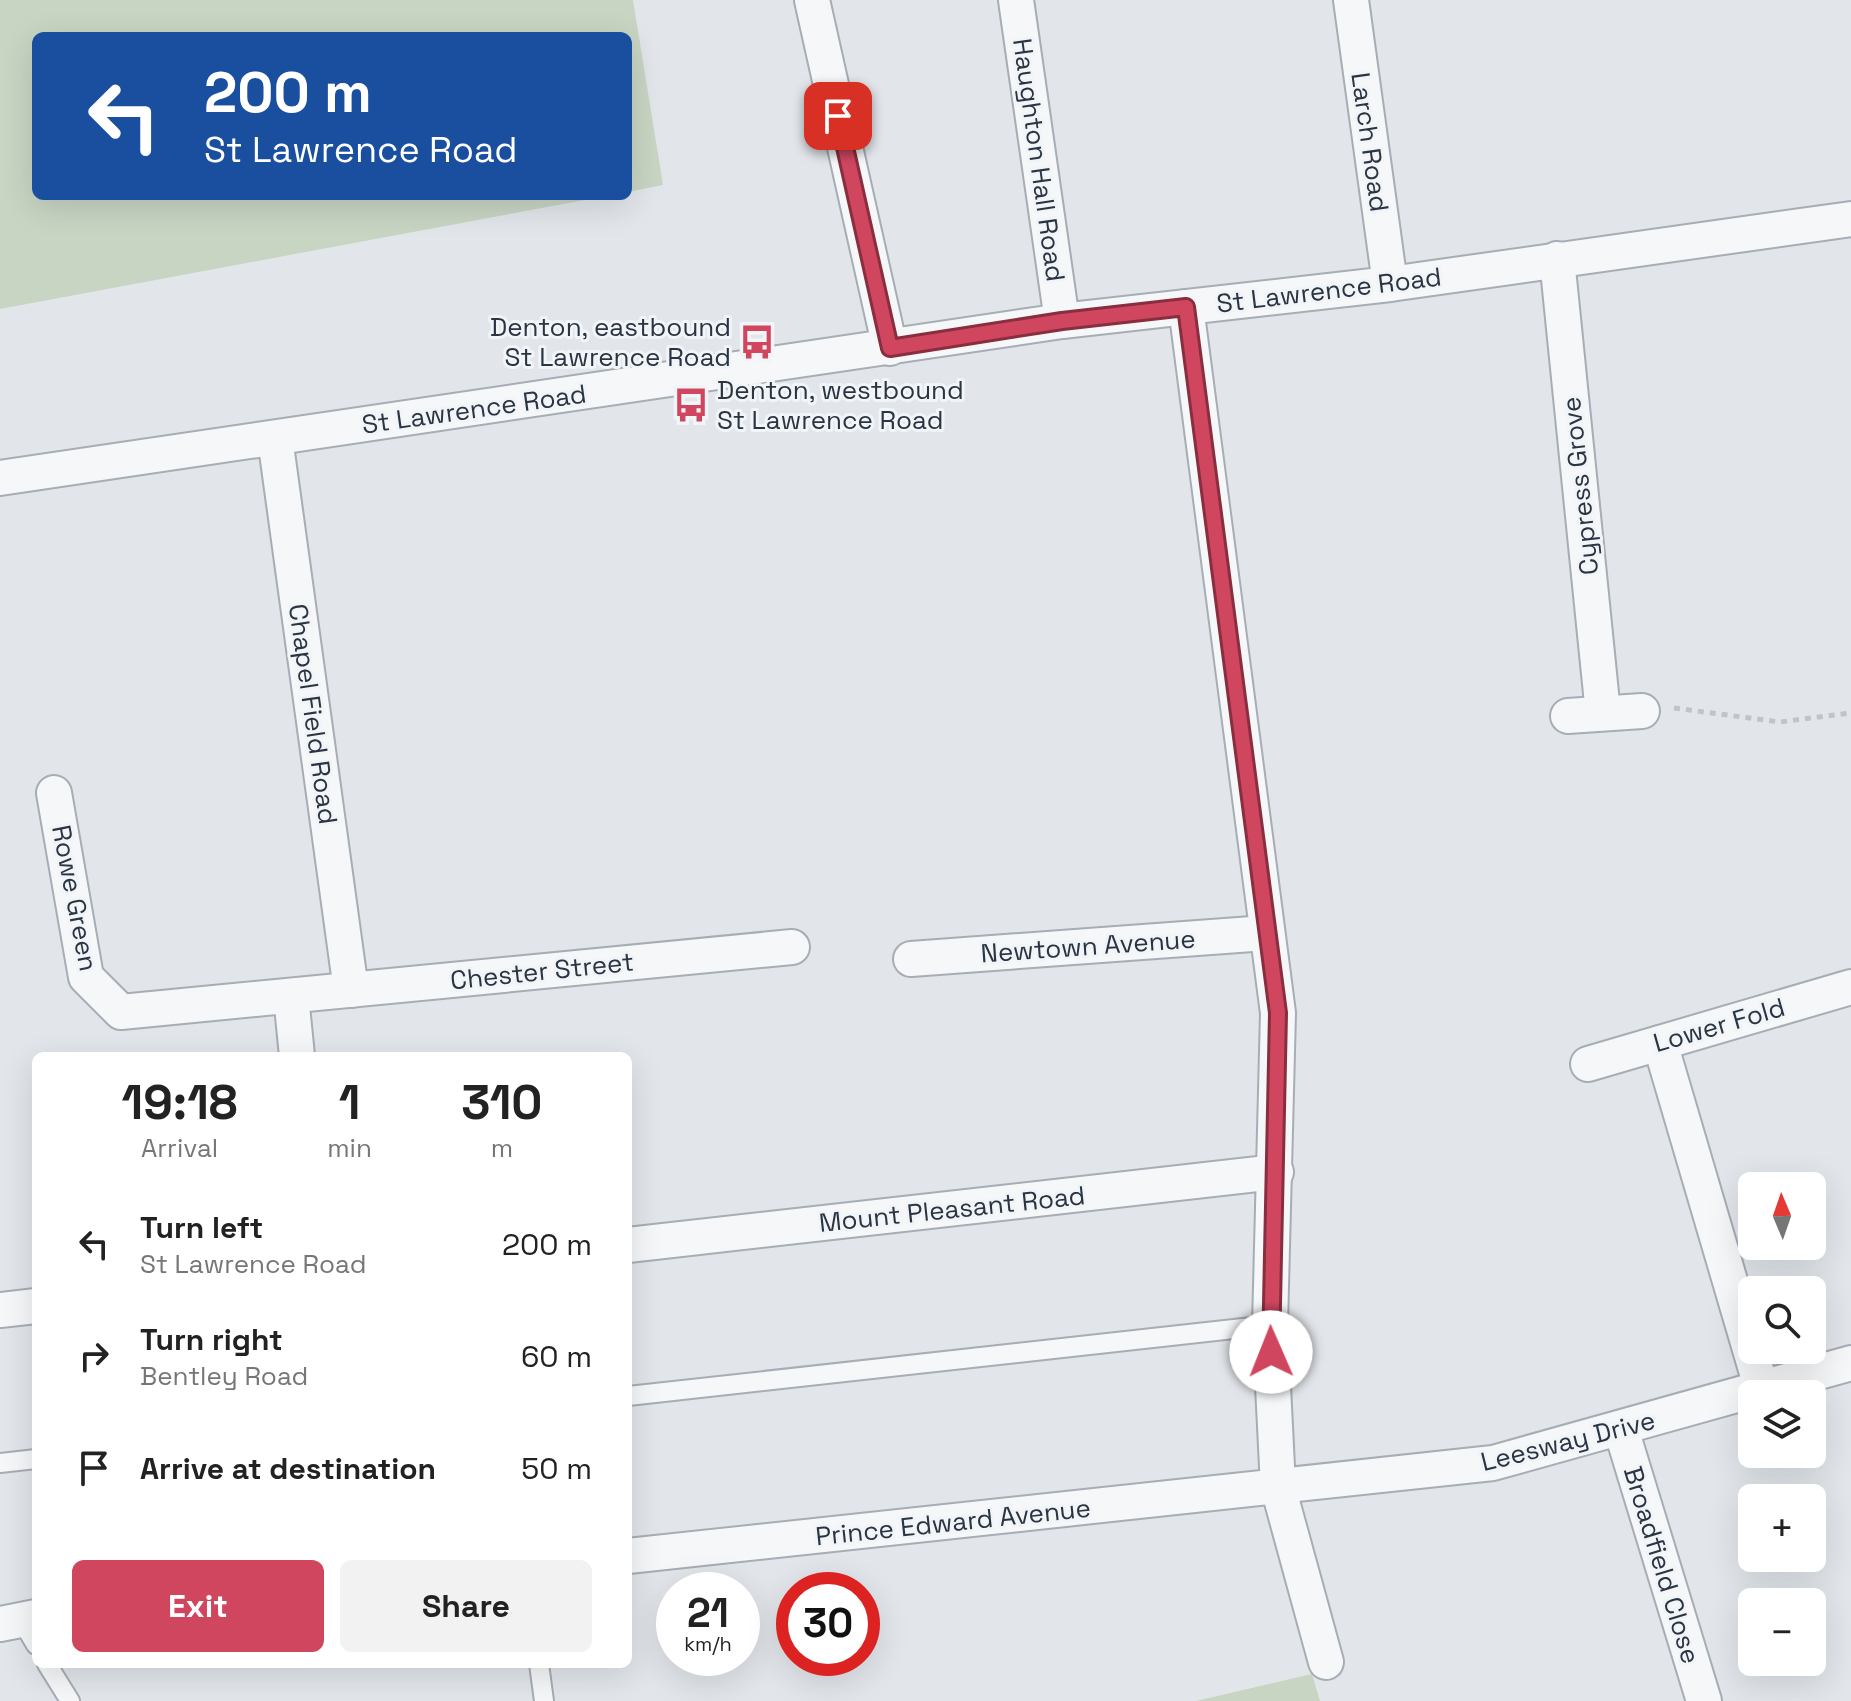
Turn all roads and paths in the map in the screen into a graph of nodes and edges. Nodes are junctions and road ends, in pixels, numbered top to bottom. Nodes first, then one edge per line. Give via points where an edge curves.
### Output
1 (812, 0) edge
2 (1016, 0) edge
3 (1351, 0) edge
4 (1851, 219) edge
5 (1557, 259) junction
6 (1390, 284) junction
7 (1186, 307) junction
8 (1062, 321) junction
9 (890, 348) junction
10 (275, 438) junction
11 (0, 478) edge
12 (1642, 711) joint
13 (1603, 713) junction
14 (1851, 713) edge
15 (1568, 716) dead end
16 (54, 793) dead end
17 (1266, 933) junction
18 (792, 947) dead end
19 (911, 959) dead end
20 (1851, 987) edge
21 (351, 990) junction
22 (291, 996) junction
23 (1660, 1043) junction
24 (297, 1052) edge
25 (1588, 1064) dead end
26 (1276, 1172) junction
27 (632, 1245) edge
28 (32, 1306) edge
29 (0, 1310) edge
30 (1270, 1325) junction
31 (1851, 1363) edge
32 (1759, 1380) edge
33 (1795, 1380) edge
34 (632, 1396) edge
35 (1738, 1397) edge
36 (1621, 1429) junction
37 (32, 1459) edge
38 (0, 1463) edge
39 (1278, 1487) junction
40 (632, 1556) edge
41 (1326, 1662) dead end
42 (49, 1668) edge
43 (540, 1668) edge
44 (70, 1701) edge
45 (544, 1701) edge
46 (1704, 1701) edge

1 - 9 street
2 - 8 street, Haughton Hall Road
3 - 6 street, Larch Road
4 - 5 street, St Lawrence Road
5 - 6 street, St Lawrence Road
5 - 13 street, Cypress Grove
6 - 7 street, St Lawrence Road
7 - 8 street, St Lawrence Road
7 - 17 street
8 - 9 street, St Lawrence Road
9 - 10 street, St Lawrence Road
10 - 11 street, St Lawrence Road
10 - 21 street, Chapel Field Road
12 - 13 street
12 - 14 path via 1665,707 1780,722
13 - 15 street
16 - 22 street, Rowe Green via 86,977 121,1012
17 - 19 street, Newtown Avenue
17 - 26 street via 1278,1013
18 - 21 street, Chester Street
20 - 23 street, Lower Fold
21 - 22 street, Chester Street
22 - 24 street
23 - 25 street, Lower Fold
23 - 32 street
26 - 27 street, Mount Pleasant Road
26 - 30 street
28 - 29 street
30 - 34 lane
30 - 39 street
31 - 33 street, Leesway Drive
35 - 36 street, Leesway Drive
36 - 39 street, Leesway Drive via 1493,1463
36 - 46 street, Broadfield Close
37 - 38 lane
39 - 40 street, Prince Edward Avenue
39 - 41 street
42 - 44 lane
43 - 45 lane

